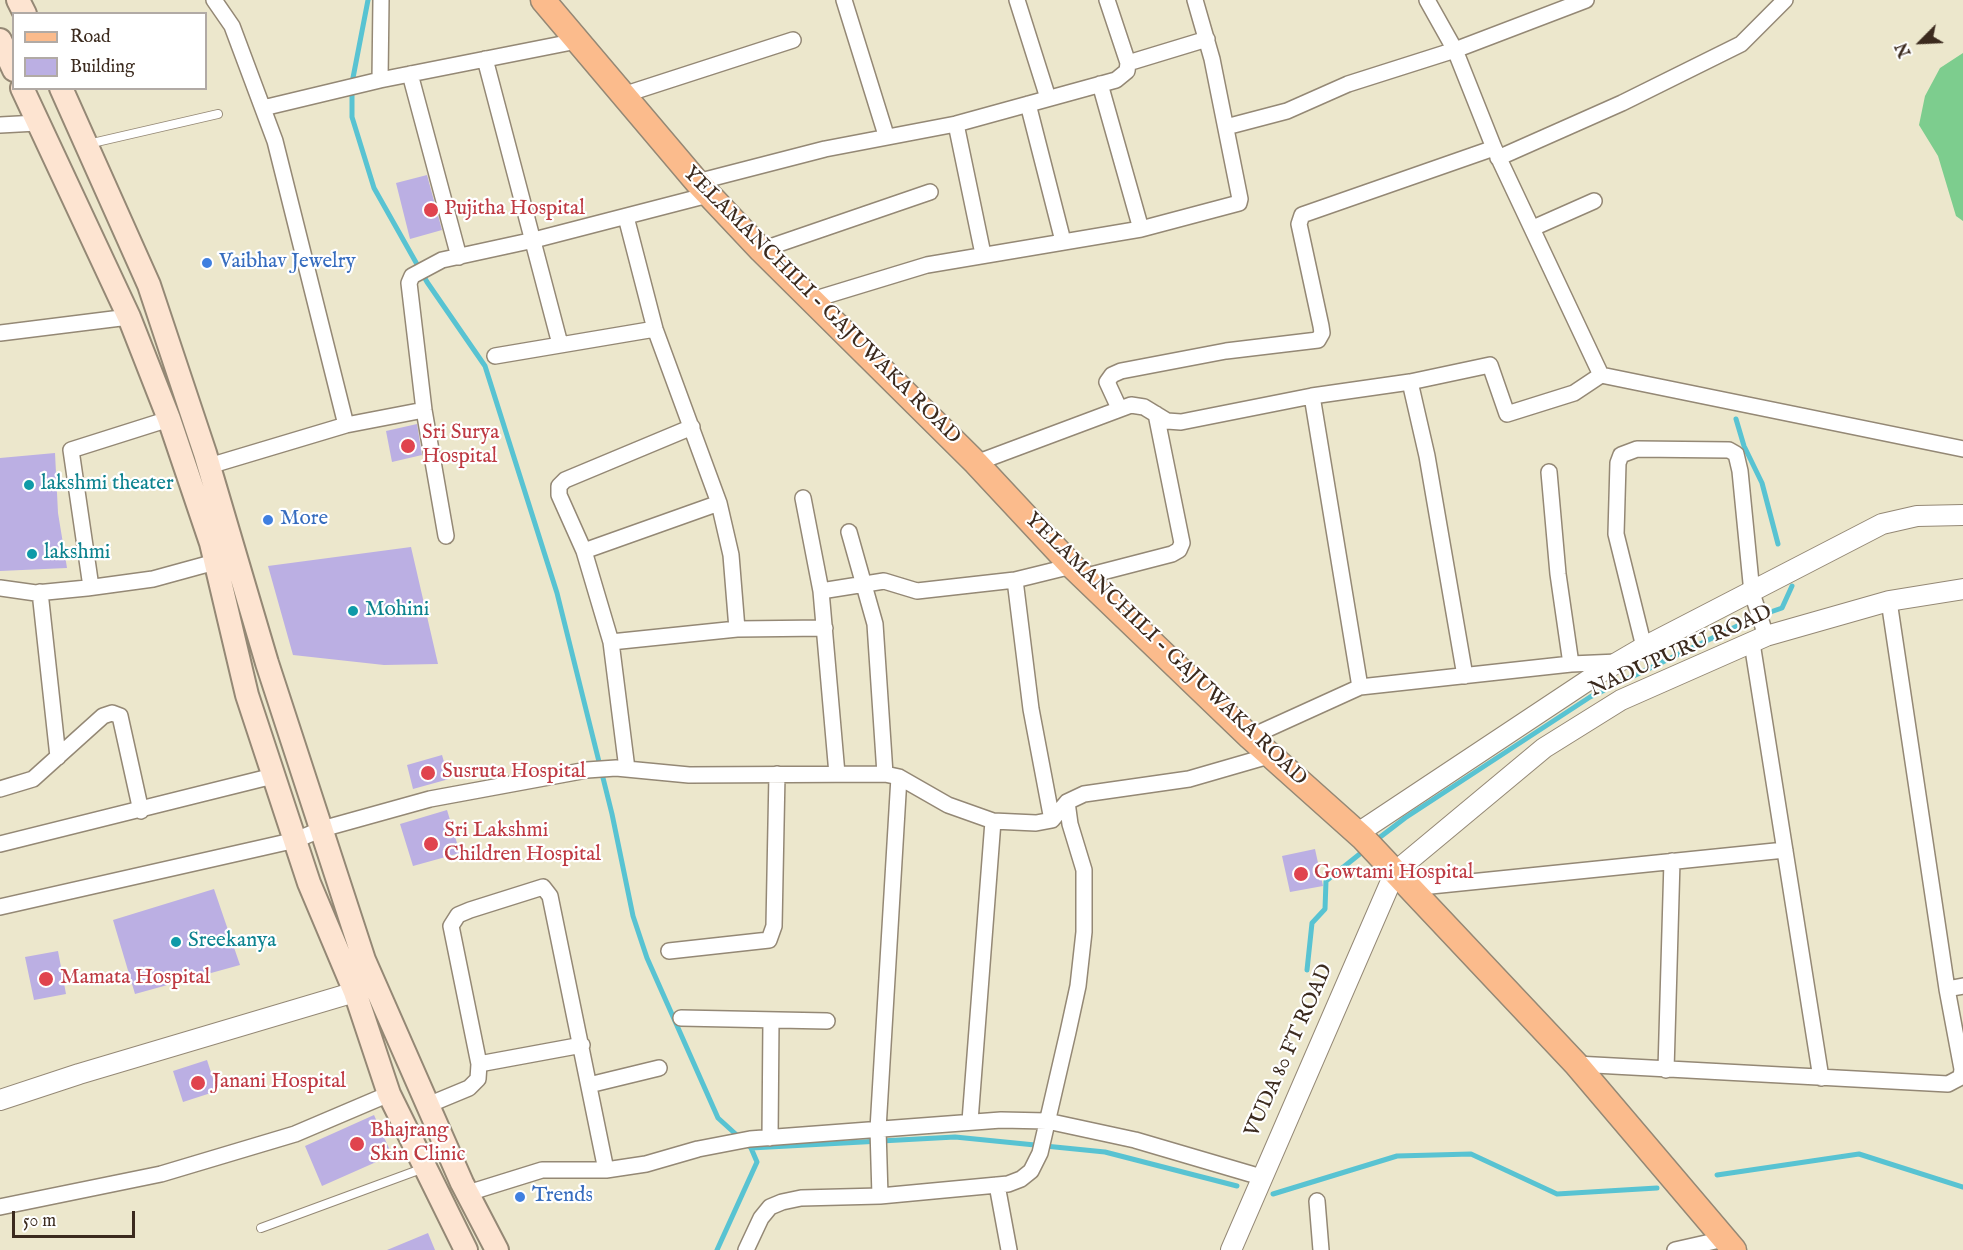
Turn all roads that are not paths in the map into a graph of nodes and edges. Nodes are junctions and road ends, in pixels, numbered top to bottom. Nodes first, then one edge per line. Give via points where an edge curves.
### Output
1 (214, 0) edge
2 (381, 0) edge
3 (543, 0) edge
4 (844, 0) edge
5 (1017, 0) edge
6 (1107, 0) edge
7 (1195, 0) edge
8 (1427, 0) edge
9 (1586, 0) edge
10 (1785, 0) edge
11 (1207, 39) junction
12 (0, 40) edge
13 (577, 40) junction
14 (793, 40) dead end
15 (1455, 50) junction
16 (485, 59) junction
17 (1128, 63) junction
18 (12, 66) edge
19 (410, 74) junction
20 (380, 80) junction
21 (1100, 84) junction
22 (23, 90) edge
23 (62, 90) edge
24 (623, 95) junction
25 (1048, 98) junction
26 (1028, 104) junction
27 (263, 108) junction
28 (218, 114) dead end
29 (37, 123) junction
30 (0, 124) edge
31 (956, 124) junction
32 (1226, 127) junction
33 (886, 135) junction
34 (85, 144) junction
35 (1496, 153) junction
36 (702, 189) junction
37 (930, 192) dead end
38 (1594, 201) dead end
39 (627, 217) junction
40 (1533, 228) junction
41 (1141, 229) junction
42 (534, 240) junction
43 (1063, 242) junction
44 (761, 250) junction
45 (983, 254) junction
46 (459, 256) junction
47 (812, 300) junction
48 (129, 317) junction
49 (655, 329) junction
50 (0, 333) edge
51 (560, 344) junction
52 (495, 356) dead end
53 (1601, 375) junction
54 (1410, 382) junction
55 (1312, 396) junction
56 (1119, 408) junction
57 (424, 410) junction
58 (1156, 414) junction
59 (169, 419) junction
60 (346, 425) junction
61 (692, 427) junction
62 (1963, 449) edge
63 (976, 463) junction
64 (209, 466) junction
65 (1549, 472) dead end
66 (803, 498) dead end
67 (719, 503) junction
68 (1963, 515) edge
69 (849, 532) dead end
70 (446, 536) dead end
71 (585, 551) junction
72 (215, 562) junction
73 (1077, 571) junction
74 (1015, 580) junction
75 (866, 584) junction
76 (91, 587) junction
77 (0, 588) edge
78 (1963, 589) edge
79 (821, 591) junction
80 (40, 592) junction
81 (1752, 592) junction
82 (1888, 601) junction
83 (825, 628) junction
84 (737, 629) junction
85 (1759, 639) junction
86 (610, 642) junction
87 (1644, 647) junction
88 (1571, 664) junction
89 (1610, 666) junction
90 (1465, 676) junction
91 (1360, 687) junction
92 (1621, 700) junction
93 (1250, 737) junction
94 (1272, 755) junction
95 (58, 757) junction
96 (621, 768) junction
97 (777, 774) junction
98 (837, 774) junction
99 (892, 775) junction
100 (273, 776) junction
101 (0, 789) edge
102 (1068, 802) junction
103 (141, 811) junction
104 (1052, 820) junction
105 (993, 821) junction
106 (322, 830) junction
107 (1360, 835) junction
108 (296, 840) junction
109 (0, 844) edge
110 (1785, 849) junction
111 (1672, 861) junction
112 (1398, 875) junction
113 (0, 907) edge
114 (669, 951) dead end
115 (1963, 986) edge
116 (1947, 989) junction
117 (356, 992) junction
118 (681, 1018) dead end
119 (771, 1020) junction
120 (827, 1021) dead end
121 (582, 1046) junction
122 (479, 1064) junction
123 (1576, 1064) junction
124 (659, 1068) dead end
125 (1666, 1070) junction
126 (1821, 1078) junction
127 (590, 1084) junction
128 (389, 1094) junction
129 (0, 1100) edge
130 (428, 1105) junction
131 (970, 1121) junction
132 (1047, 1121) junction
133 (878, 1129) junction
134 (770, 1138) junction
135 (425, 1167) junction
136 (606, 1170) junction
137 (1261, 1177) junction
138 (997, 1185) junction
139 (468, 1193) junction
140 (880, 1196) junction
141 (1317, 1201) dead end
142 (0, 1207) edge
143 (261, 1228) dead end
144 (1729, 1245) edge
145 (466, 1250) edge
146 (497, 1250) edge
147 (746, 1250) edge
148 (1009, 1250) edge
149 (1231, 1250) edge
150 (1321, 1250) edge
151 (1675, 1250) edge

1 - 27 street via 232,26
2 - 20 street
3 - 13 main road, YELAMANCHILI - GAJUWAKA ROAD
4 - 33 street
5 - 25 street
6 - 17 street
7 - 11 street
8 - 15 street
9 - 15 street
10 - 35 street via 1740,44 1622,103
11 - 17 street
11 - 32 street
12 - 18 main road
13 - 16 street
13 - 24 main road, YELAMANCHILI - GAJUWAKA ROAD
14 - 24 street
15 - 32 street via 1348,84 1287,111
15 - 35 street
16 - 19 street
16 - 42 street
17 - 21 street via 1122,77
19 - 20 street
19 - 46 street
20 - 27 street
21 - 25 street
21 - 41 street
22 - 29 main road
23 - 34 main road
24 - 36 main road, YELAMANCHILI - GAJUWAKA ROAD
25 - 26 street
26 - 31 street
26 - 43 street
27 - 60 street via 275,141
28 - 34 lane
29 - 30 street
29 - 48 main road
31 - 33 street
31 - 45 street
32 - 41 street via 1239,203
33 - 36 street
34 - 64 main road via 149,285
35 - 40 street
35 - 56 street via 1302,215 1299,224 1322,333 1318,340 1226,351 1121,371 1107,382
36 - 39 street
36 - 44 main road, YELAMANCHILI - GAJUWAKA ROAD
37 - 44 street
38 - 40 street
39 - 42 street
39 - 49 street
40 - 53 street
41 - 43 street
42 - 46 street
42 - 51 street
43 - 45 street
44 - 47 main road, YELAMANCHILI - GAJUWAKA ROAD
45 - 47 street via 927,265
46 - 57 street via 418,272 409,283
47 - 63 main road, YELAMANCHILI - GAJUWAKA ROAD
48 - 50 street
48 - 59 main road
49 - 51 street
49 - 61 street
51 - 52 street
53 - 54 street via 1574,393 1507,414 1491,365
53 - 62 street
54 - 55 street
54 - 90 street via 1427,456
55 - 58 street via 1181,422 1167,421
55 - 91 street
56 - 58 street via 1144,407
56 - 63 street
57 - 60 street
57 - 70 street
58 - 73 street via 1182,543 1179,550
59 - 72 main road
59 - 76 street via 71,450
60 - 64 street
61 - 67 street
61 - 71 street via 565,480 559,486
63 - 73 main road, YELAMANCHILI - GAJUWAKA ROAD
64 - 106 main road via 267,663
65 - 88 street
66 - 79 street
67 - 71 street
67 - 84 street via 731,555
68 - 81 street via 1917,516 1882,524
69 - 75 street
71 - 86 street
72 - 76 street via 153,579
72 - 100 main road via 247,694
73 - 74 street
73 - 93 main road, YELAMANCHILI - GAJUWAKA ROAD
74 - 75 street via 917,591 884,581
74 - 104 street via 1031,709
75 - 79 street
75 - 99 street via 877,636
76 - 80 street
77 - 80 street
78 - 82 street, NADUPURU ROAD
79 - 83 street
80 - 95 street
81 - 85 street
81 - 87 street
81 - 87 street via 1736,454 1729,450 1628,451 1618,463 1616,534
82 - 85 street, NADUPURU ROAD
82 - 116 street
83 - 84 street
83 - 98 street
84 - 86 street
85 - 92 street, NADUPURU ROAD
85 - 110 street
86 - 96 street
87 - 89 street
88 - 89 street
88 - 90 street
89 - 92 street
89 - 107 street
90 - 91 street
91 - 93 street
92 - 112 street, NADUPURU ROAD via 1544,748
93 - 94 main road, YELAMANCHILI - GAJUWAKA ROAD
94 - 102 street via 1189,779 1084,794
94 - 107 main road, YELAMANCHILI - GAJUWAKA ROAD
95 - 101 street via 33,779
95 - 103 street via 103,716 120,716
96 - 97 street via 689,775
96 - 106 street via 587,770 430,798
97 - 98 street
97 - 114 street via 774,926 768,940
98 - 99 street
99 - 105 street via 948,805
99 - 133 street
100 - 103 street
100 - 108 main road
102 - 104 street
102 - 132 street via 1070,824 1084,870 1084,932 1078,986
103 - 109 street
104 - 105 street via 1036,824
105 - 131 street
106 - 108 street
106 - 130 main road via 364,960
107 - 112 main road, YELAMANCHILI - GAJUWAKA ROAD
108 - 113 street
108 - 117 main road via 309,883
110 - 111 street
110 - 126 street
111 - 112 street
111 - 125 street
112 - 123 main road, YELAMANCHILI - GAJUWAKA ROAD
112 - 137 street, VUDA 80 FT ROAD
115 - 116 street
116 - 126 street via 1962,1069 1955,1082
117 - 128 main road
117 - 129 street
118 - 119 street
119 - 120 street
119 - 134 street
121 - 122 street
121 - 122 street via 550,896 543,887 458,915 451,927
121 - 127 street
122 - 130 street via 478,1079 469,1088
123 - 125 street
123 - 144 main road, YELAMANCHILI - GAJUWAKA ROAD
124 - 127 street
125 - 126 street
127 - 136 street
128 - 135 main road
128 - 142 street via 295,1134 161,1174
130 - 139 main road
131 - 132 street
131 - 133 street
132 - 137 street via 1134,1140
132 - 138 street via 1040,1153 1031,1171 1021,1179
133 - 134 street
133 - 140 street
134 - 136 street
135 - 143 lane
135 - 145 main road
136 - 139 street via 542,1170
137 - 149 street, VUDA 80 FT ROAD
138 - 140 street
138 - 148 street
139 - 146 main road
140 - 147 street via 782,1202 761,1218
141 - 150 street
144 - 151 street

